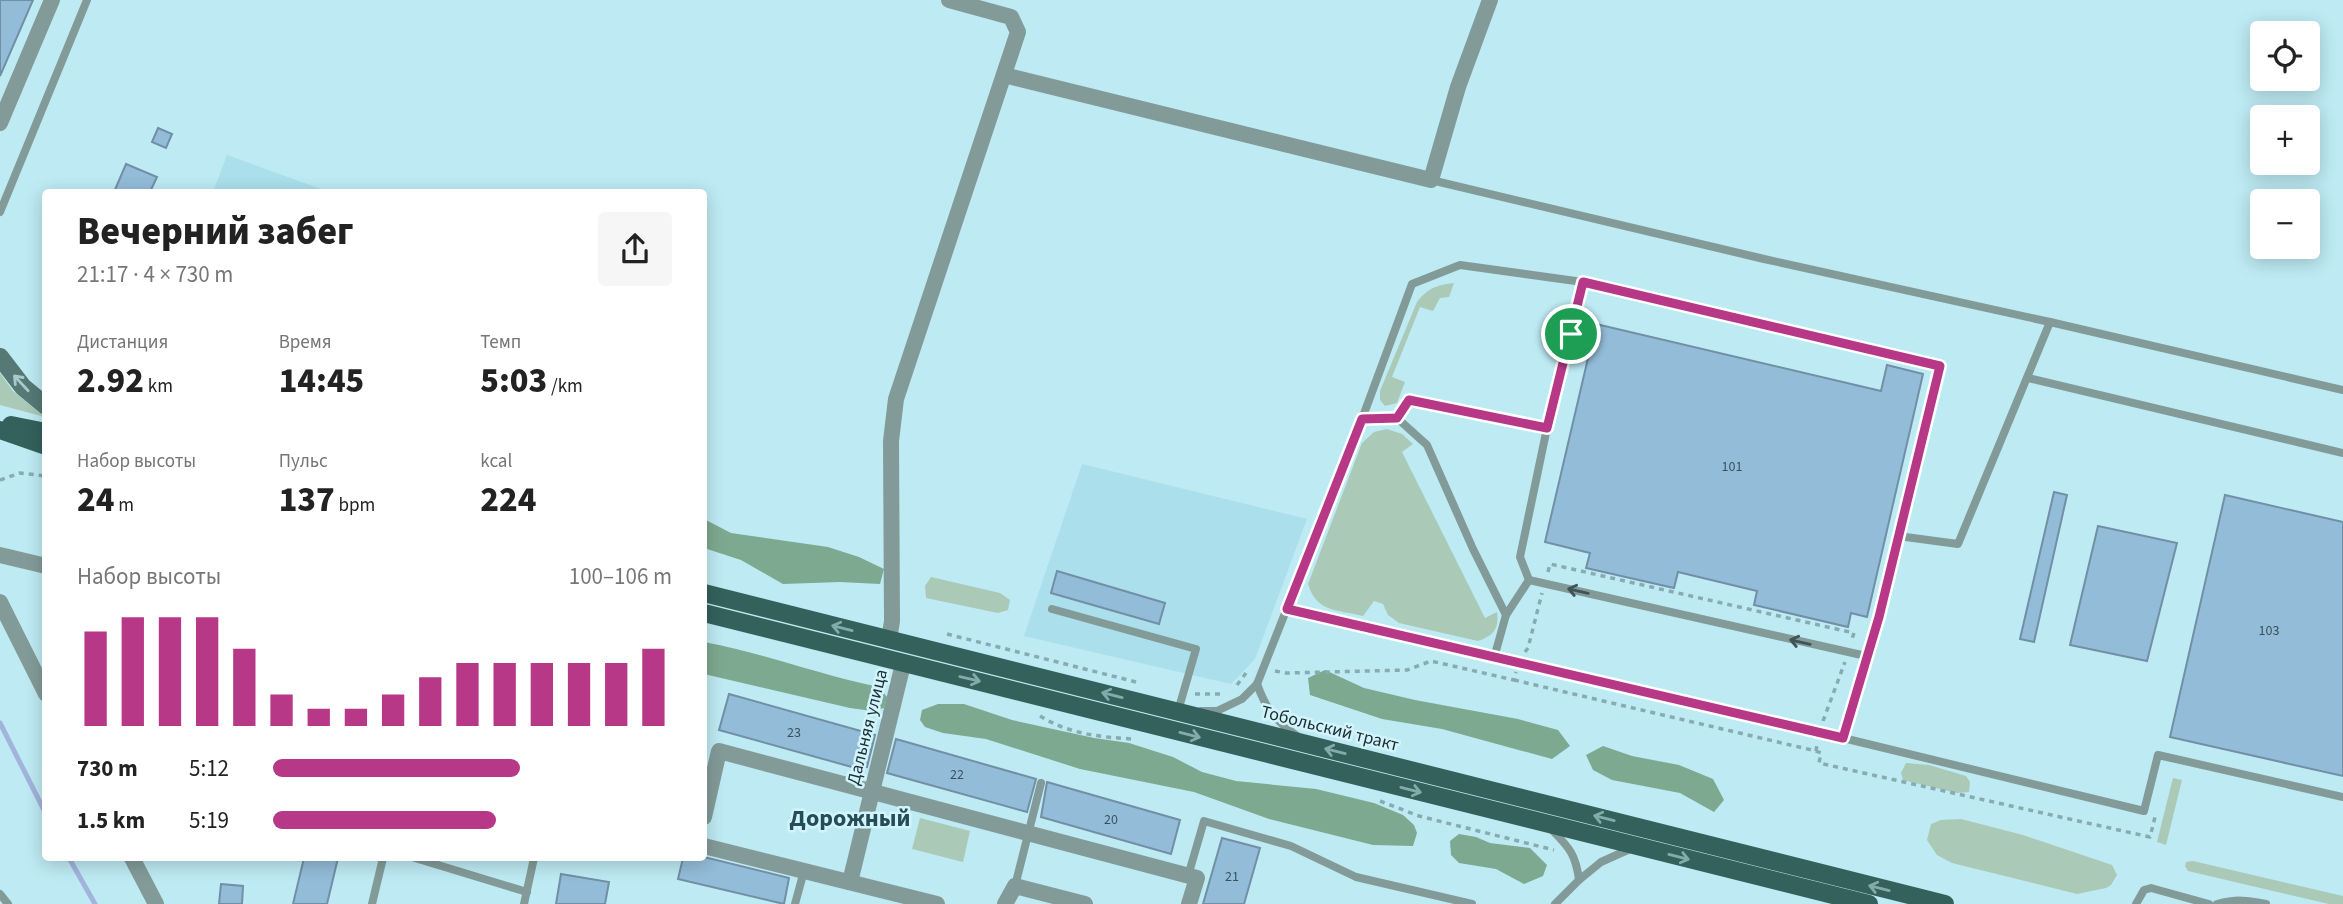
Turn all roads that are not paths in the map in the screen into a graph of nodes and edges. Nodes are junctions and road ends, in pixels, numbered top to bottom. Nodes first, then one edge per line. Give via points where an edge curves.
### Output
1 (52, 0) edge
2 (86, 0) edge
3 (949, 0) edge
4 (1490, 0) edge
5 (1004, 75) junction
6 (0, 123) edge
7 (1431, 180) junction
8 (0, 212) edge
9 (1583, 282) junction
10 (2050, 322) junction
11 (0, 357) edge
12 (2028, 378) junction
13 (2343, 390) edge
14 (42, 403) edge
15 (1397, 418) junction
16 (1362, 419) junction
17 (0, 423) edge
18 (1547, 428) junction
19 (0, 430) edge
20 (42, 431) edge
21 (42, 445) edge
22 (2343, 453) edge
23 (1898, 536) junction
24 (0, 555) edge
25 (42, 565) edge
26 (1529, 580) junction
27 (707, 594) edge
28 (0, 602) edge
29 (1052, 609) dead end
30 (1287, 609) junction
31 (707, 615) edge
32 (1506, 615) junction
33 (889, 640) junction
34 (1866, 656) junction
35 (1494, 658) junction
36 (903, 664) junction
37 (1257, 684) junction
38 (42, 685) edge
39 (1178, 712) junction
40 (1843, 738) junction
41 (1308, 744) junction
42 (1041, 783) dead end
43 (871, 790) junction
44 (2343, 797) edge
45 (707, 804) edge
46 (1548, 825) junction
47 (1028, 833) junction
48 (707, 847) edge
49 (1638, 847) junction
50 (134, 861) edge
51 (382, 861) edge
52 (425, 861) edge
53 (533, 861) edge
54 (804, 871) junction
55 (1188, 876) junction
56 (1579, 880) junction
57 (850, 882) junction
58 (1015, 886) junction
59 (1811, 890) junction
60 (527, 892) junction
61 (0, 894) edge
62 (8, 904) edge
63 (156, 904) edge
64 (372, 904) edge
65 (524, 904) edge
66 (795, 904) edge
67 (937, 904) edge
68 (1005, 904) edge
69 (1085, 904) edge
70 (1189, 904) edge
71 (1472, 904) edge
72 (1555, 904) edge
73 (1826, 904) edge
74 (1869, 904) edge
75 (1945, 904) edge
76 (2136, 904) edge
77 (2209, 904) edge
78 (2217, 904) edge
79 (2266, 904) edge

1 - 6 street
2 - 8 lane
3 - 5 street via 1011,17 1018,32
4 - 7 street
5 - 7 street
5 - 33 street via 896,399 891,441
7 - 10 lane
9 - 16 lane via 1460,265 1412,284
9 - 18 lane
9 - 23 lane via 1940,366
10 - 12 lane
10 - 13 lane
14 -> 11 main road
12 - 22 lane
12 - 23 lane via 1958,544
15 - 16 lane
15 - 18 lane via 1409,400
15 - 32 lane via 1427,445
16 - 30 lane
17 - 20 main road
18 - 26 lane via 1520,557
19 - 21 main road
23 - 34 lane
24 - 25 street
26 - 32 lane
34 -> 26 lane
33 -> 27 main road, Тобольский тракт
28 - 38 street
29 - 39 lane via 1196,649
30 - 35 lane
30 - 37 lane
31 - 36 main road
32 - 35 lane
39 -> 33 main road, Тобольский тракт
34 - 40 lane
35 - 40 lane
36 - 43 street, Дальняя улица
36 -> 46 main road
37 - 39 lane via 1242,699 1217,711
37 - 41 lane via 1265,706
39 - 41 main road, Тобольский тракт
40 - 44 lane via 2144,811 2158,755
75 -> 41 main road, Тобольский тракт
42 - 47 lane
43 - 45 street via 719,751
43 - 47 street
43 - 57 street, Дальняя улица
46 - 49 main road
46 - 56 lane via 1569,846
47 - 55 street
47 - 58 lane
48 - 54 street
49 - 56 lane via 1616,853
49 -> 59 main road
50 - 63 street
51 - 64 lane
52 - 60 lane
53 - 60 lane
54 - 57 street
54 - 66 lane
55 - 70 street via 1197,878
55 - 71 lane via 1204,821 1291,846 1356,877
56 - 72 lane
57 - 67 street
58 - 68 street
58 - 69 street
59 - 73 lane
59 - 74 main road
60 - 65 lane
61 - 62 lane
76 - 77 lane via 2144,890 2151,888
78 - 79 lane via 2233,899

